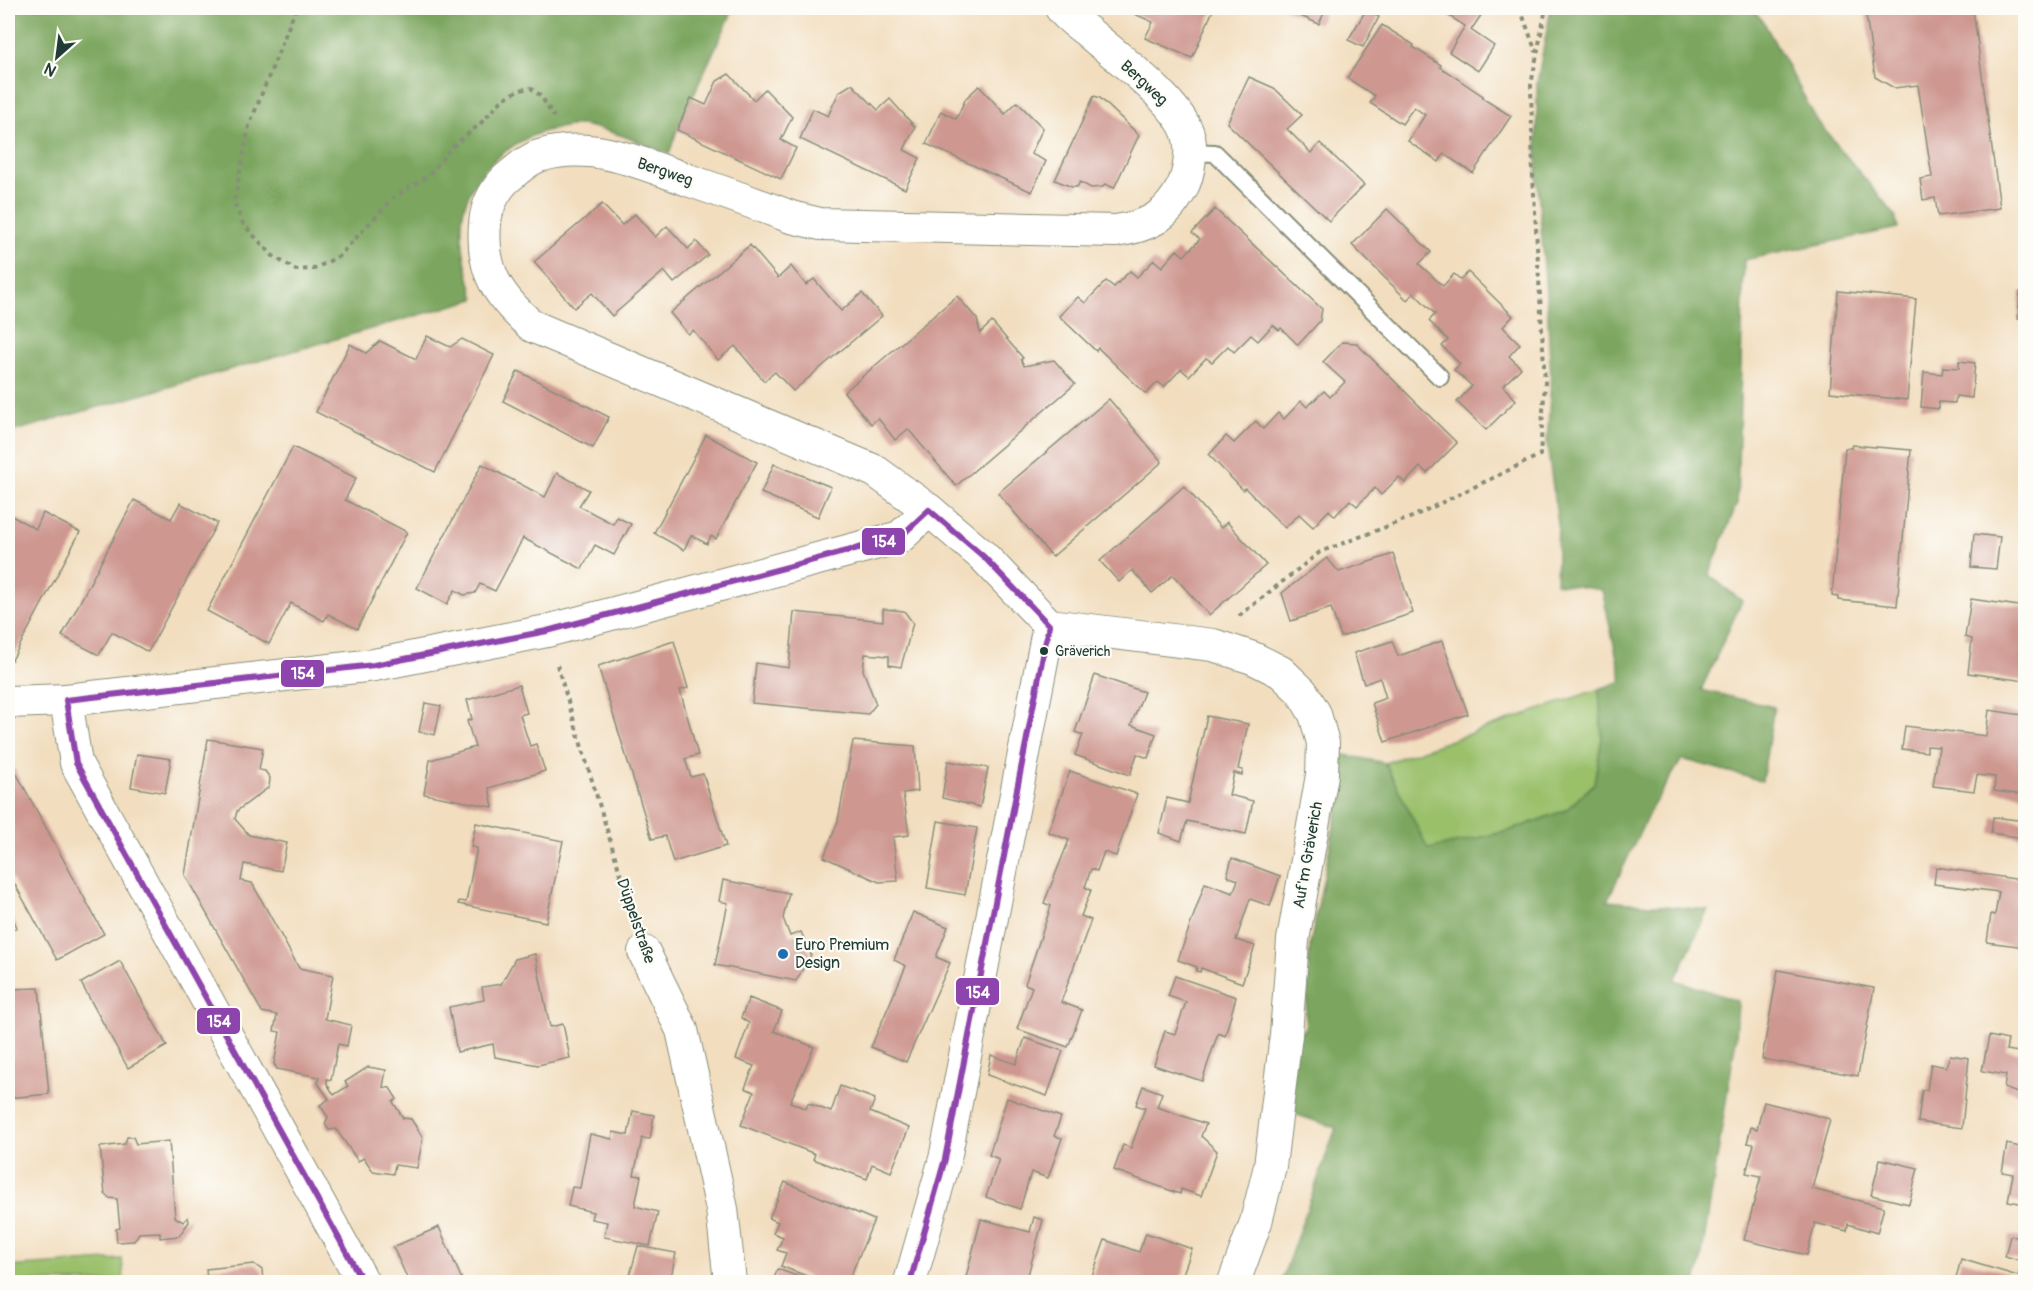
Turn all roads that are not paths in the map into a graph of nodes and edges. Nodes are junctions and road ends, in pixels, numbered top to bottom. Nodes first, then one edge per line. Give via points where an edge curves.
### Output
1 (1060, 8) edge
2 (1189, 152) junction
3 (1440, 377) dead end
4 (929, 510) junction
5 (1049, 625) junction
6 (66, 700) junction
7 (8, 702) edge
8 (644, 952) road end
9 (363, 1282) edge
10 (730, 1282) edge
11 (910, 1282) edge
12 (1234, 1282) edge

1 - 2 street, Bergweg via 1162,97 1188,134
2 - 3 lane via 1215,153
2 - 4 street, Bergweg via 1187,177 1162,214 1142,227 1116,231 820,224 621,156 590,150 540,155 521,166 493,196 485,217 486,263 512,308 532,326 875,471
4 - 5 street, Bergweg via 984,557
4 - 6 street via 900,537 547,631 374,665
5 - 11 street via 945,1159
5 - 12 street, Auf'm Gräverich via 1213,645 1253,658 1281,672 1302,692 1316,714 1323,743 1322,775 1293,940 1270,1166 1256,1222
6 - 7 street
6 - 9 street via 76,763
8 - 10 street, Düppelstraße via 682,1029 722,1209

